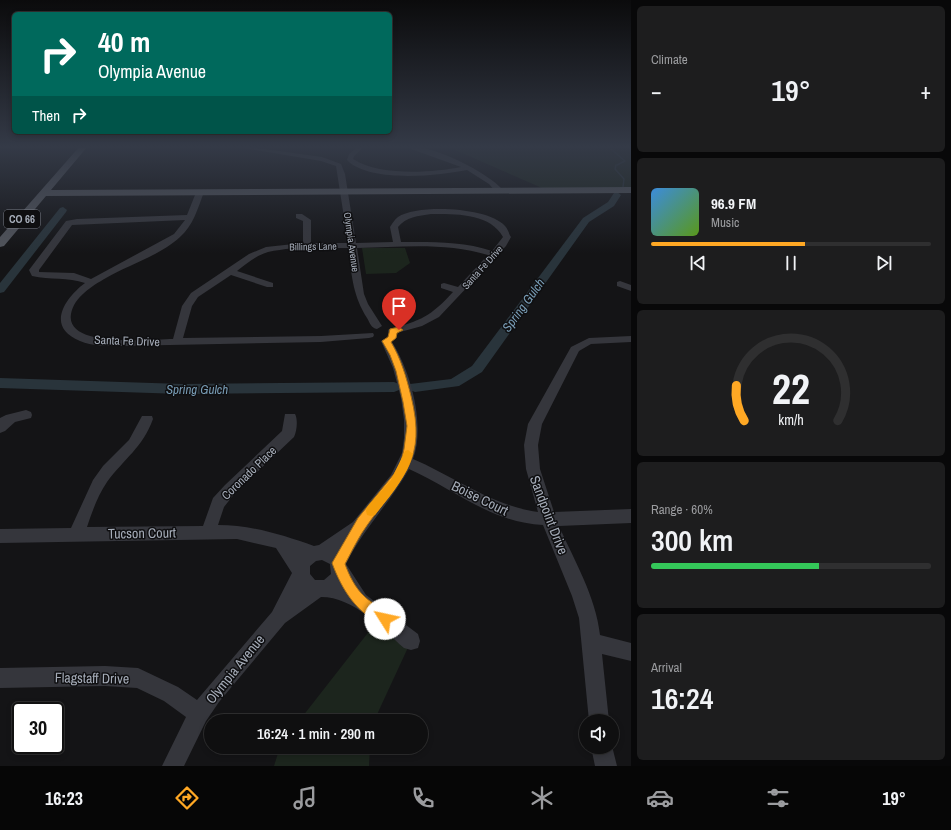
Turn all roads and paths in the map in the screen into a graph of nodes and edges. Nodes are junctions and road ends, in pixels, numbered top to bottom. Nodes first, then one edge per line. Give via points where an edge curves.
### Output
1 (54, 182) edge
2 (344, 182) edge
3 (493, 182) edge
4 (499, 190) junction
5 (631, 190) edge
6 (345, 191) junction
7 (200, 192) junction
8 (44, 193) junction
9 (499, 213) dead end
10 (391, 215) dead end
11 (299, 216) dead end
12 (190, 217) junction
13 (401, 218) junction
14 (489, 219) junction
15 (0, 244) edge
16 (352, 245) junction
17 (398, 245) junction
18 (307, 246) junction
19 (494, 254) junction
20 (229, 271) junction
21 (93, 283) junction
22 (620, 284) dead end
23 (270, 286) dead end
24 (444, 286) dead end
25 (631, 288) edge
26 (460, 291) junction
27 (376, 326) junction
28 (369, 335) junction
29 (389, 336) junction
30 (631, 339) edge
31 (177, 342) junction
32 (26, 415) dead end
33 (290, 417) dead end
34 (147, 419) dead end
35 (0, 428) edge
36 (406, 462) junction
37 (631, 516) edge
38 (549, 518) junction
39 (362, 522) junction
40 (209, 531) junction
41 (76, 534) junction
42 (0, 536) edge
43 (282, 543) junction
44 (318, 552) junction
45 (339, 567) junction
46 (301, 572) junction
47 (322, 589) junction
48 (360, 601) junction
49 (278, 618) junction
50 (411, 641) dead end
51 (591, 642) junction
52 (631, 652) edge
53 (0, 678) edge
54 (199, 714) junction
55 (598, 714) edge
56 (603, 754) edge
57 (173, 766) edge
58 (606, 766) edge

1 - 8 main road, CO 66
2 - 6 street, Olympia Avenue
3 - 4 street
4 - 5 main road
4 - 6 main road
6 - 7 main road
6 - 16 street, Olympia Avenue
7 - 8 main road
7 - 12 street, Santa Fe Drive
8 - 15 main road, CO 66
9 - 14 street
10 - 13 street
11 - 18 street via 307,220
12 - 21 street, Santa Fe Drive via 183,230 171,240
12 - 21 street via 69,223 34,272 39,275 74,276
13 - 14 street, Santa Fe Drive via 414,214 444,212 469,213
13 - 17 street via 394,227
14 - 19 street, Santa Fe Drive via 500,225 507,234 506,241
16 - 17 street, Billings Lane
16 - 18 street, Billings Lane
16 - 27 street, Olympia Avenue via 360,299
17 - 19 street, Billings Lane via 460,245
18 - 20 street, Billings Lane via 266,250
19 - 26 street, Santa Fe Drive
20 - 23 street
20 - 31 street, Billings Lane via 200,290 190,301
21 - 31 street, Santa Fe Drive via 75,297 65,315 70,330 78,336 100,342
22 - 25 street
24 - 26 street
26 - 29 street, Santa Fe Drive via 433,318
27 - 28 street via 370,329
27 - 29 street via 384,326
28 - 29 street via 375,340
28 - 31 street, Santa Fe Drive via 321,339
29 - 36 street via 411,417 412,436
30 - 38 street, Sandpoint Drive via 589,341 575,349 535,424 531,440 531,464
32 - 35 street via 11,417
33 - 40 street, Coronado Place via 289,433 282,442 218,503
34 - 41 street via 143,433 108,470 98,485
36 - 38 street, Boise Court via 429,470 492,506 511,513
36 - 39 street via 394,483
37 - 38 street, Boise Court
38 - 51 street, Sandpoint Drive via 582,598 589,620
39 - 44 street via 334,545
39 - 45 street
40 - 41 street, Tucson Court
40 - 43 street, Tucson Court via 253,534
41 - 42 street, Tucson Court
43 - 44 street, Tucson Court
43 - 46 street
44 - 45 street via 332,555
44 - 46 street via 304,559
45 - 47 street via 336,582
45 - 48 street
46 - 47 street via 307,584
46 - 49 street, Olympia Avenue
47 - 48 street
47 - 49 street, Olympia Avenue
48 - 50 street
49 - 54 street, Olympia Avenue via 212,695
51 - 52 street
51 - 55 street, Sandpoint Drive
53 - 54 street, Flagstaff Drive via 138,678 170,694
54 - 57 street, Olympia Avenue
56 - 58 street

